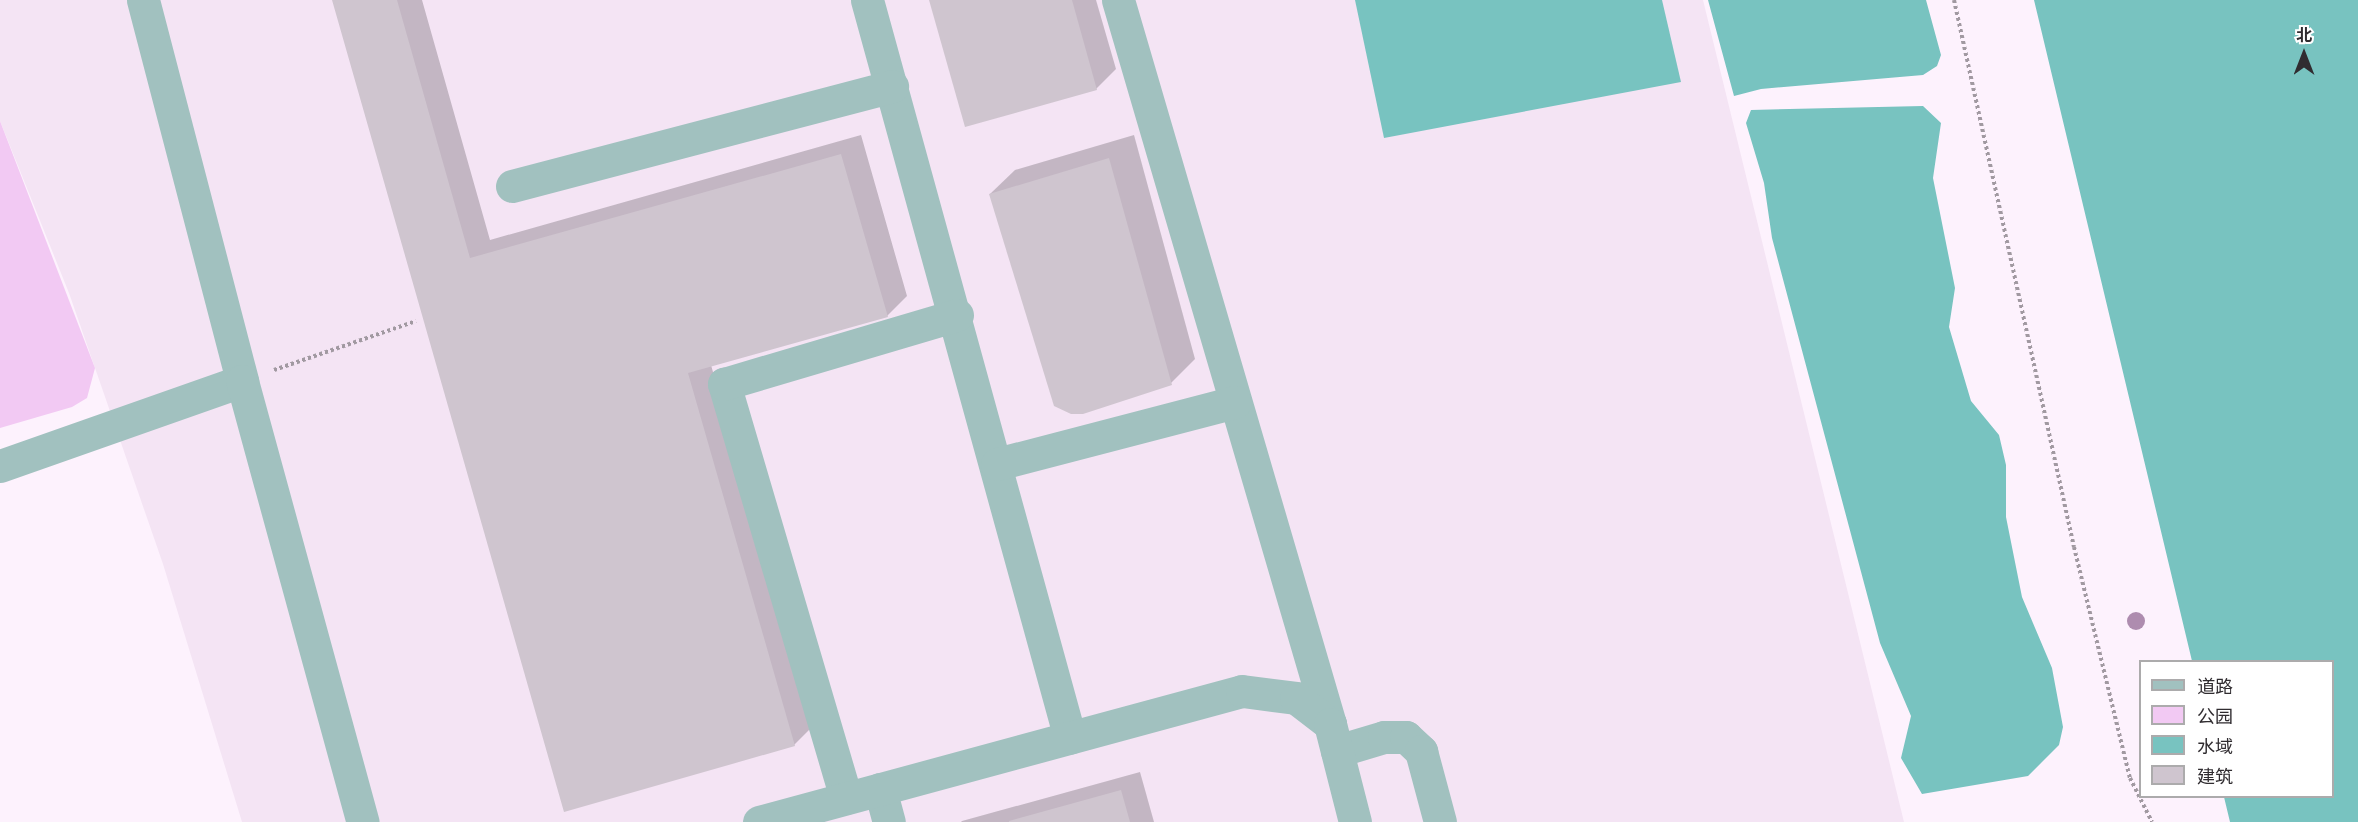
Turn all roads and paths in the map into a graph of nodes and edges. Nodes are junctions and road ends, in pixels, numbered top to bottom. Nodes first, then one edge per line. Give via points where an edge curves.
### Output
1 (143, 0) edge
2 (867, 0) edge
3 (1118, 0) edge
4 (1954, 0) edge
5 (892, 86) junction
6 (512, 186) dead end
7 (957, 315) junction
8 (416, 321) dead end
9 (242, 381) junction
10 (1235, 402) junction
11 (997, 464) junction
12 (0, 466) edge
13 (1070, 738) junction
14 (1333, 738) junction
15 (880, 789) junction
16 (2139, 796) edge
17 (846, 798) junction
18 (2140, 798) edge
19 (363, 822) edge
20 (759, 822) edge
21 (889, 822) edge
22 (1355, 822) edge
23 (1440, 822) edge
24 (2152, 822) edge

1 - 9 lane
2 - 5 lane
3 - 10 lane
4 - 16 path via 2074,548 2130,778
5 - 6 lane
5 - 7 lane
7 - 11 lane
7 - 17 lane via 724,384
8 - 9 path
9 - 12 lane
9 - 19 lane
10 - 11 lane
10 - 14 lane
11 - 13 lane
13 - 14 lane via 1242,690 1296,698
13 - 15 lane
14 - 22 lane
14 - 23 lane via 1406,737 1421,750
15 - 17 lane
15 - 21 lane
17 - 20 lane
18 - 24 path

